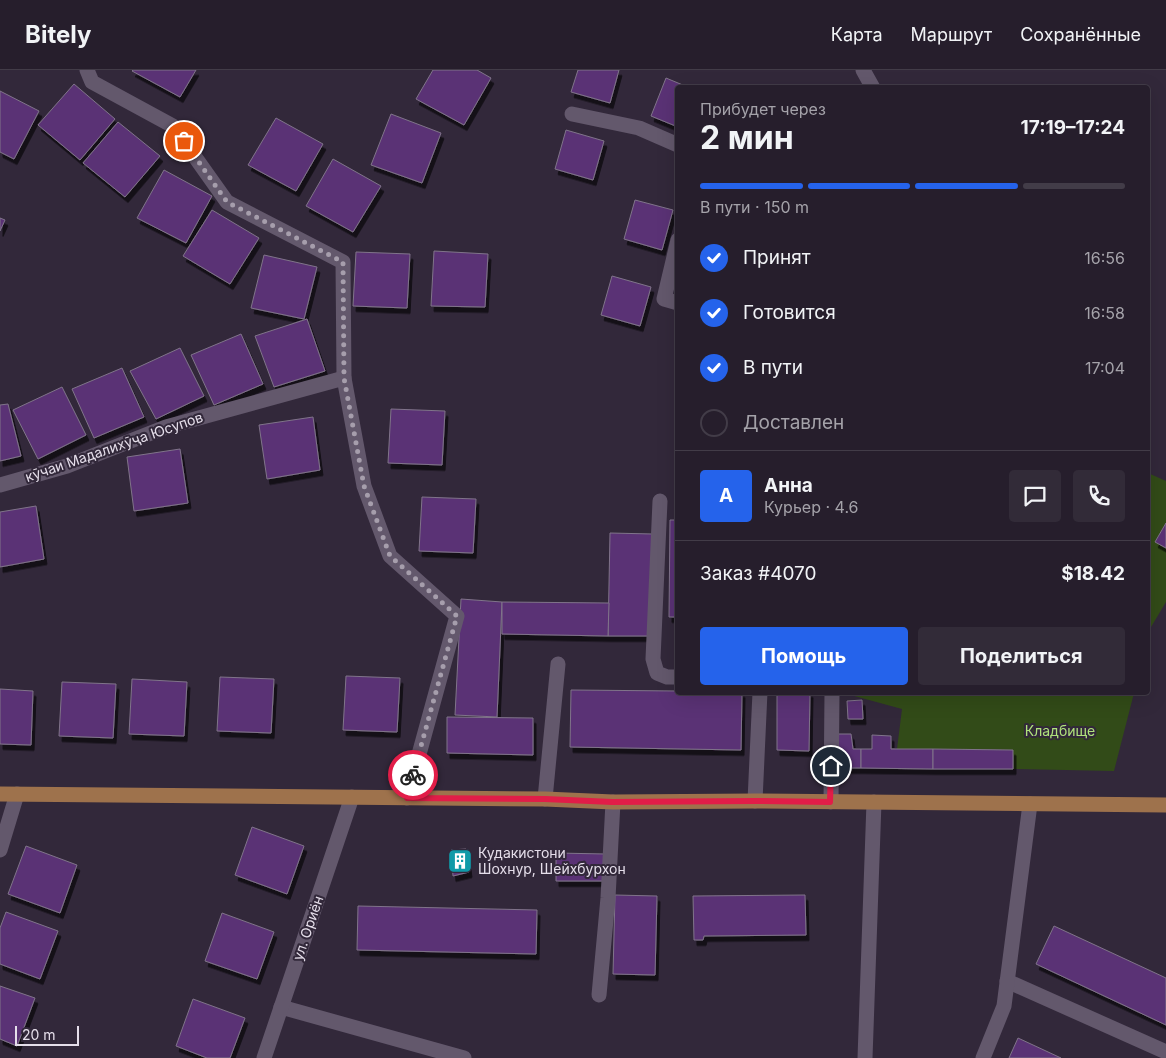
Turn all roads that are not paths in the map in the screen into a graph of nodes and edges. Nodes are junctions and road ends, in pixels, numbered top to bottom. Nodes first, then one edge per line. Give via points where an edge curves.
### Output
1 (86, 70) edge
2 (863, 70) edge
3 (871, 85) edge
4 (572, 114) dead end
5 (675, 145) edge
6 (675, 253) edge
7 (675, 302) edge
8 (344, 378) junction
9 (0, 486) edge
10 (660, 501) dead end
11 (558, 664) dead end
12 (675, 677) edge
13 (760, 695) edge
14 (832, 695) edge
15 (0, 794) edge
16 (17, 794) junction
17 (352, 797) junction
18 (407, 798) junction
19 (545, 799) junction
20 (755, 801) junction
21 (612, 802) junction
22 (830, 802) junction
23 (874, 802) junction
24 (1030, 804) junction
25 (1166, 805) edge
26 (0, 850) edge
27 (1008, 981) junction
28 (599, 995) dead end
29 (281, 1007) junction
30 (1166, 1052) edge
31 (264, 1058) edge
32 (464, 1058) edge
33 (865, 1058) edge
34 (983, 1058) edge

1 - 8 street via 92,82 173,126 227,202 343,262
2 - 3 street
4 - 5 street via 639,128
6 - 7 street via 664,300
8 - 9 street, кӯчаи Мадалихӯҷа Юсупов via 166,427 67,466
8 - 18 street via 364,486 390,556 457,616
10 - 12 street via 653,659 657,673 667,678
11 - 19 street
13 - 20 street
14 - 22 street
15 - 16 main road
16 - 17 main road
16 - 26 street
17 - 18 main road
17 - 29 street, ул. Ориён
18 - 19 main road
19 - 21 main road
20 - 21 main road
20 - 22 main road
21 - 28 street
22 - 23 main road
23 - 24 main road
23 - 33 street
24 - 25 main road
24 - 27 street
27 - 30 street
27 - 34 street via 1004,1006
29 - 31 street, ул. Ориён
29 - 32 street

